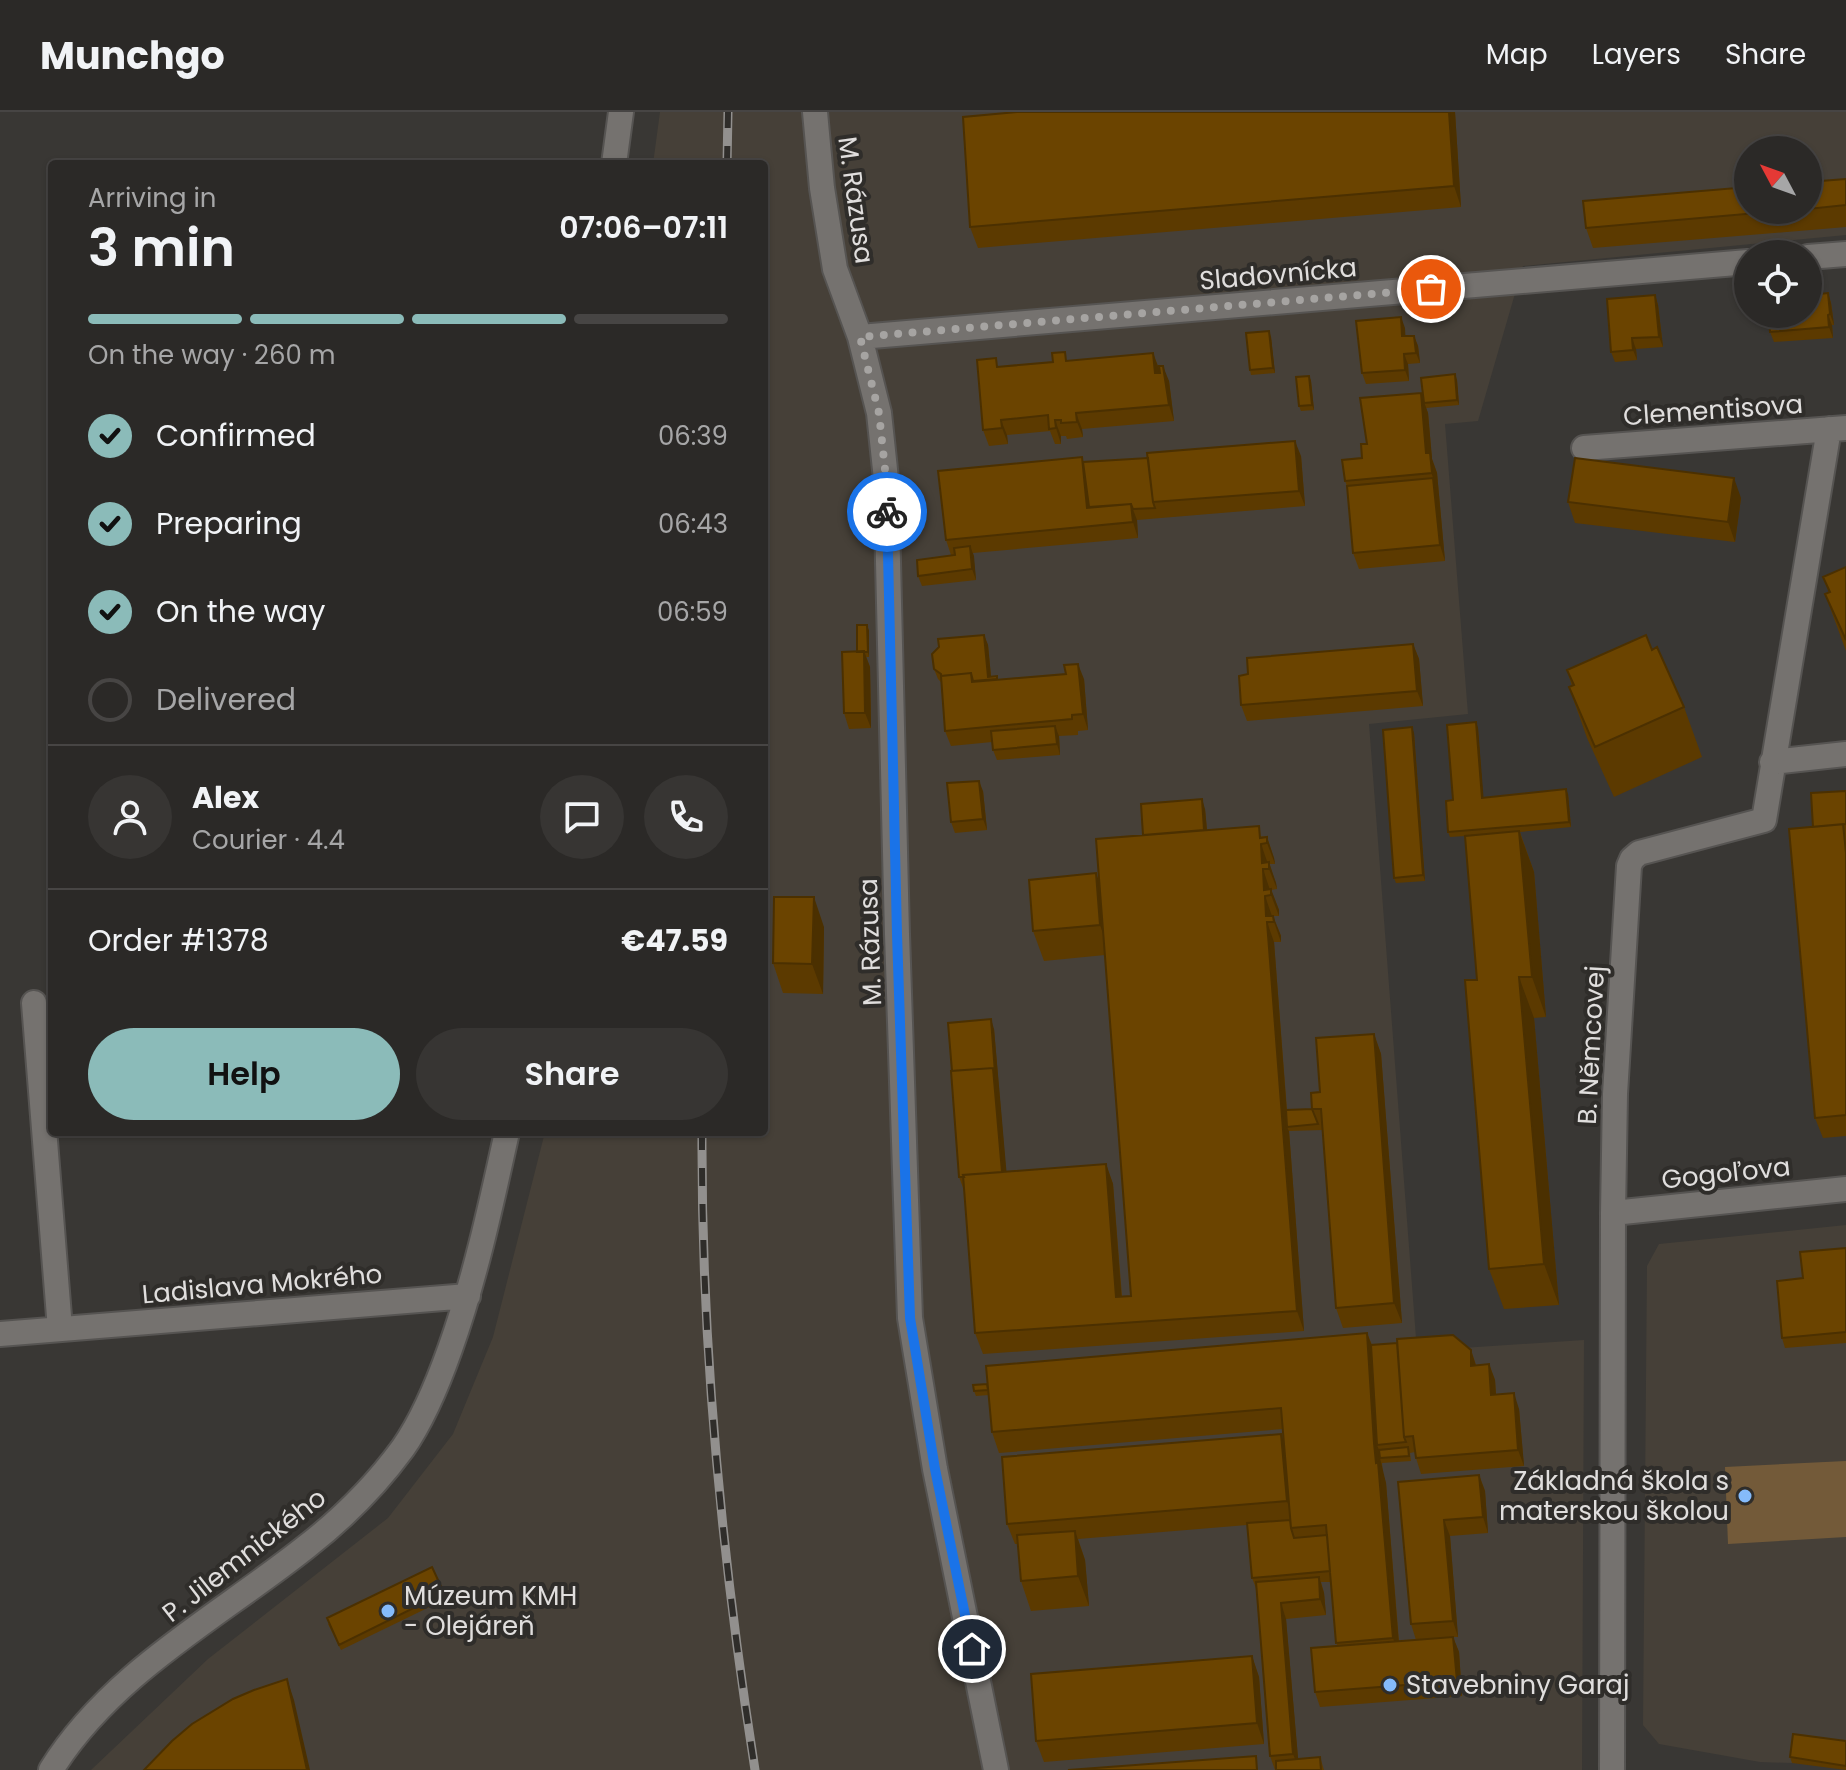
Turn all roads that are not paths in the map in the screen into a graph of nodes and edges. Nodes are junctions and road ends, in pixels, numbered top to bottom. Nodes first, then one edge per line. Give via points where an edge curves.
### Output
1 (621, 112) edge
2 (815, 112) edge
3 (615, 160) edge
4 (1846, 254) edge
5 (1822, 256) edge
6 (1734, 263) edge
7 (860, 337) junction
8 (1838, 428) edge
9 (1584, 448) dead end
10 (1846, 754) edge
11 (1772, 762) junction
12 (34, 1003) dead end
13 (46, 1087) edge
14 (48, 1122) edge
15 (49, 1136) edge
16 (506, 1136) edge
17 (1846, 1189) edge
18 (1613, 1213) junction
19 (468, 1296) junction
20 (60, 1329) junction
21 (0, 1334) edge
22 (51, 1770) edge
23 (996, 1770) edge
24 (1612, 1770) edge

1 - 3 street
2 - 7 street, M. Rázusa via 835,269
4 - 5 street
6 - 7 street, Sladovnícka
7 - 23 street, M. Rázusa via 879,413 886,479 910,1318
8 - 9 street, Clementisova
8 - 11 street, B. Němcovej
10 - 11 street
11 - 18 street, B. Němcovej via 1764,820 1639,853 1629,866
12 - 13 street
13 - 14 street
15 - 20 street
16 - 19 street, P. Jilemnického
17 - 18 street, Gogoľova
18 - 24 street, B. Němcovej
19 - 20 street, Ladislava Mokrého
19 - 22 street, P. Jilemnického via 435,1391 405,1446 375,1483 306,1547 134,1677 66,1746
20 - 21 street, Ladislava Mokrého

